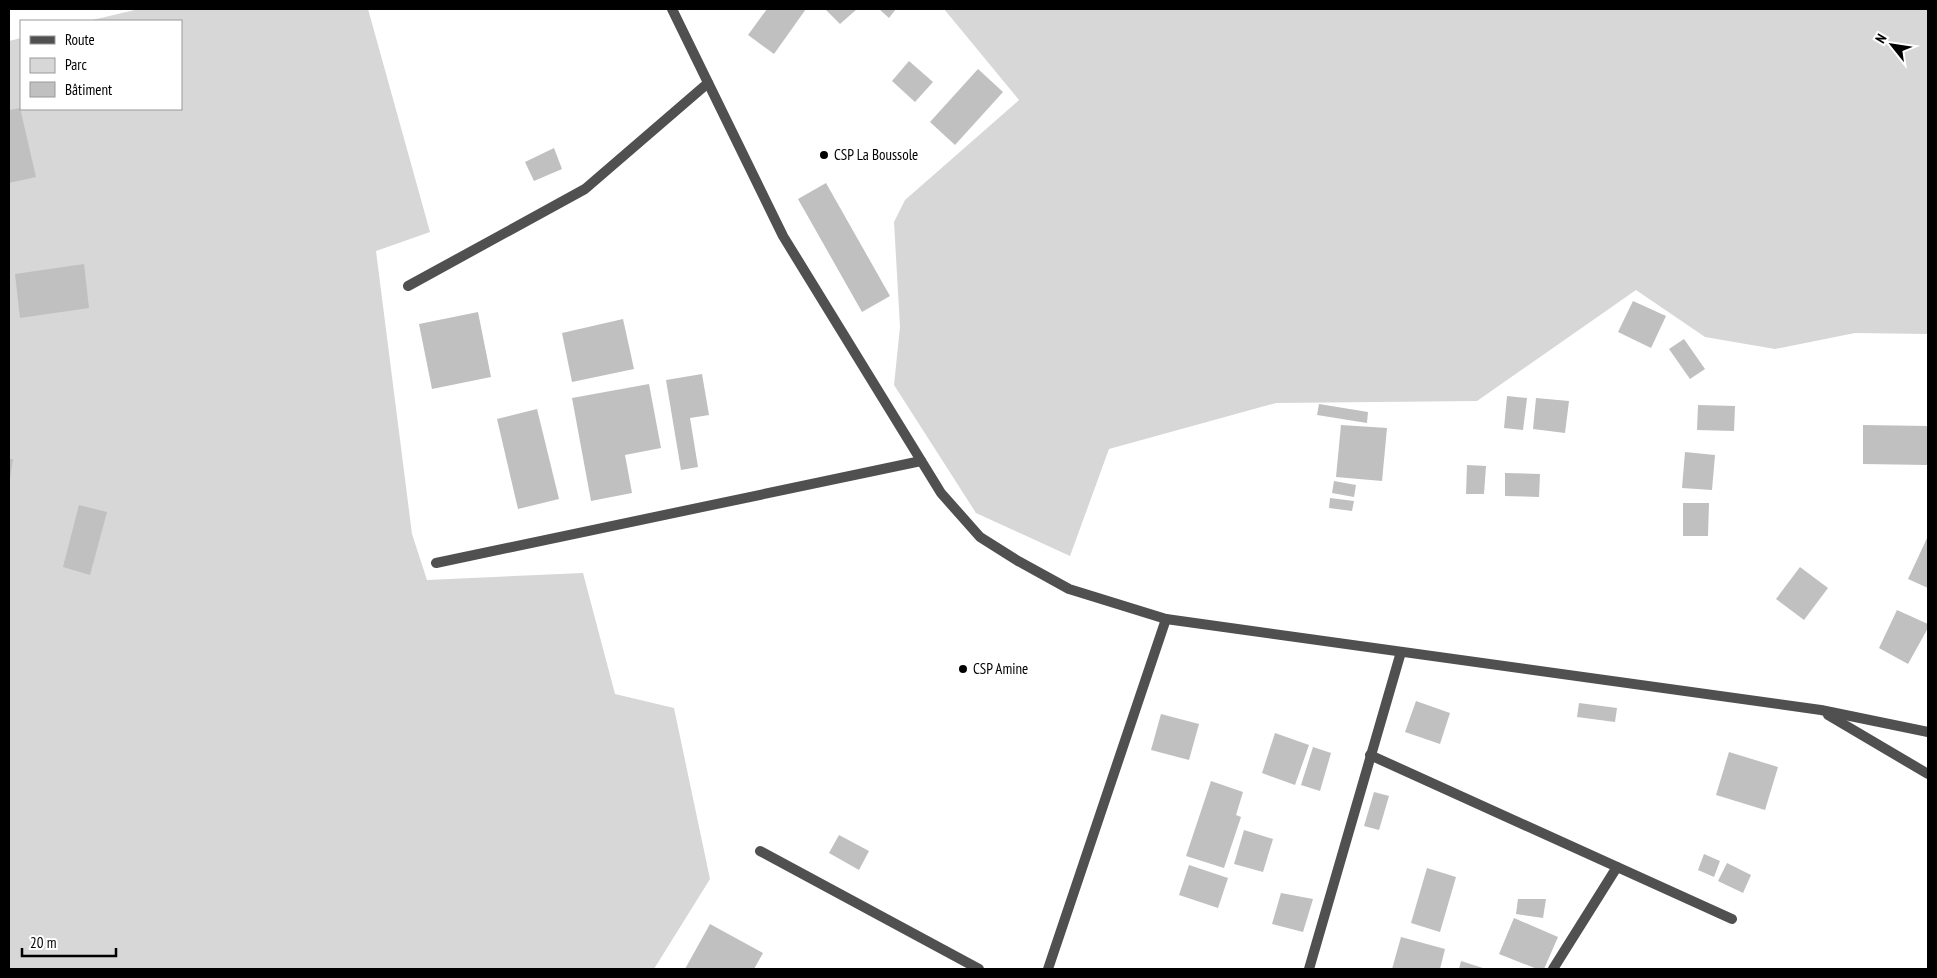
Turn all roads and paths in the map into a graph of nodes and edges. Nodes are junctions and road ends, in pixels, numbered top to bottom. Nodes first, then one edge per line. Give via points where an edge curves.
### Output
1 (672, 9) edge
2 (708, 83) junction
3 (408, 286) dead end
4 (921, 462) junction
5 (436, 563) dead end
6 (1166, 619) junction
7 (1401, 652) junction
8 (1820, 710) junction
9 (1928, 732) edge
10 (1370, 755) junction
11 (1928, 774) edge
12 (760, 851) dead end
13 (1617, 867) junction
14 (1732, 919) dead end
15 (978, 969) edge
16 (1048, 969) edge
17 (1309, 969) edge
18 (1553, 969) edge

1 - 2 street
2 - 3 street via 586,189
2 - 4 street via 783,236
4 - 5 street
4 - 6 street via 941,494 980,537 1018,562 1069,588
6 - 7 street
6 - 16 street
7 - 8 street
7 - 10 street
8 - 9 street
8 - 11 street
10 - 13 street
10 - 17 street
12 - 15 street
13 - 14 street
13 - 18 street

